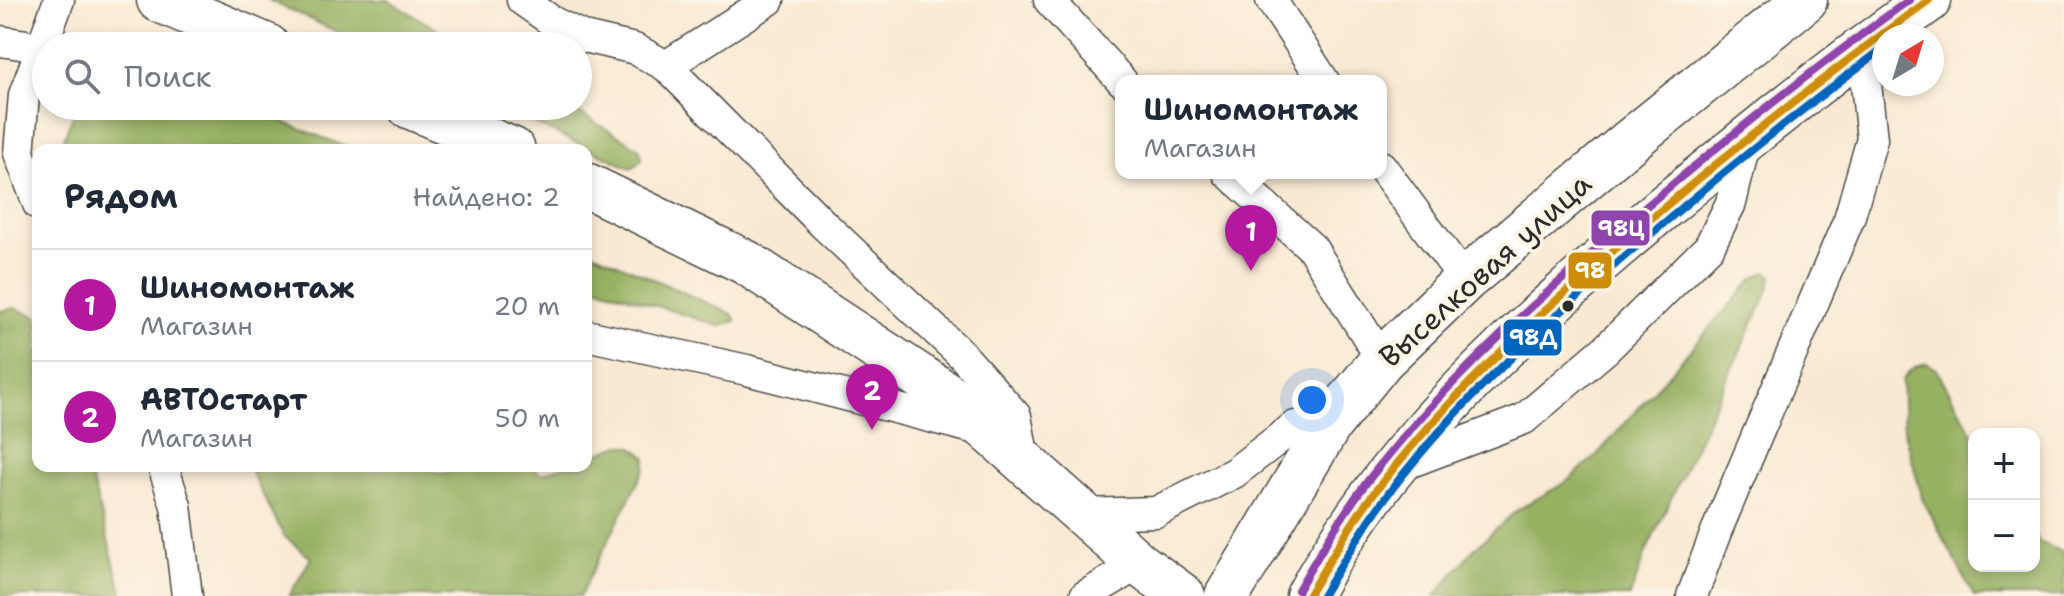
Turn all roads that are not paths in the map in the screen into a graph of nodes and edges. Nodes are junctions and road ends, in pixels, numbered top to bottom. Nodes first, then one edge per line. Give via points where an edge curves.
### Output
1 (59, 0) edge
2 (159, 0) edge
3 (522, 0) edge
4 (769, 0) edge
5 (1049, 0) edge
6 (1271, 0) edge
7 (1805, 0) edge
8 (1929, 0) edge
9 (46, 32) edge
10 (234, 32) edge
11 (574, 32) edge
12 (592, 39) edge
13 (0, 41) edge
14 (32, 46) edge
15 (1862, 47) junction
16 (666, 66) junction
17 (32, 71) edge
18 (1117, 75) edge
19 (1320, 75) edge
20 (442, 120) edge
21 (1746, 139) junction
22 (499, 144) edge
23 (1387, 174) edge
24 (1235, 179) edge
25 (32, 188) edge
26 (592, 188) edge
27 (1465, 280) junction
28 (592, 336) edge
29 (1382, 360) junction
30 (1330, 424) junction
31 (1009, 447) junction
32 (1389, 470) junction
33 (165, 472) edge
34 (1082, 514) junction
35 (1139, 564) junction
36 (187, 596) edge
37 (1085, 596) edge
38 (1183, 596) edge
39 (1227, 596) edge
40 (1308, 596) edge
41 (1692, 596) edge

1 - 9 lane
2 - 10 main road
3 - 11 lane
4 - 16 lane
5 - 18 lane
6 - 19 lane
7 - 27 main road, Выселковая улица
8 - 15 main road
12 - 16 lane via 635,49
13 - 14 lane
15 - 21 main road
15 - 41 lane via 1872,139 1849,219
16 - 31 lane via 962,355 1016,416
17 - 25 lane via 24,95 19,153
20 - 22 main road
21 - 32 main road via 1610,252 1469,380
21 - 32 lane via 1731,203 1709,247 1606,349 1524,419
23 - 27 lane
24 - 29 lane via 1312,248
26 - 31 main road via 747,263 951,397
27 - 29 main road, Выселковая улица
28 - 31 lane via 747,370
29 - 30 main road, Выселковая улица
30 - 34 lane via 1295,426 1234,473 1156,512
30 - 39 main road, Выселковая улица
31 - 34 main road
32 - 40 main road
33 - 36 lane via 176,506
34 - 35 main road
35 - 37 lane
35 - 38 main road

